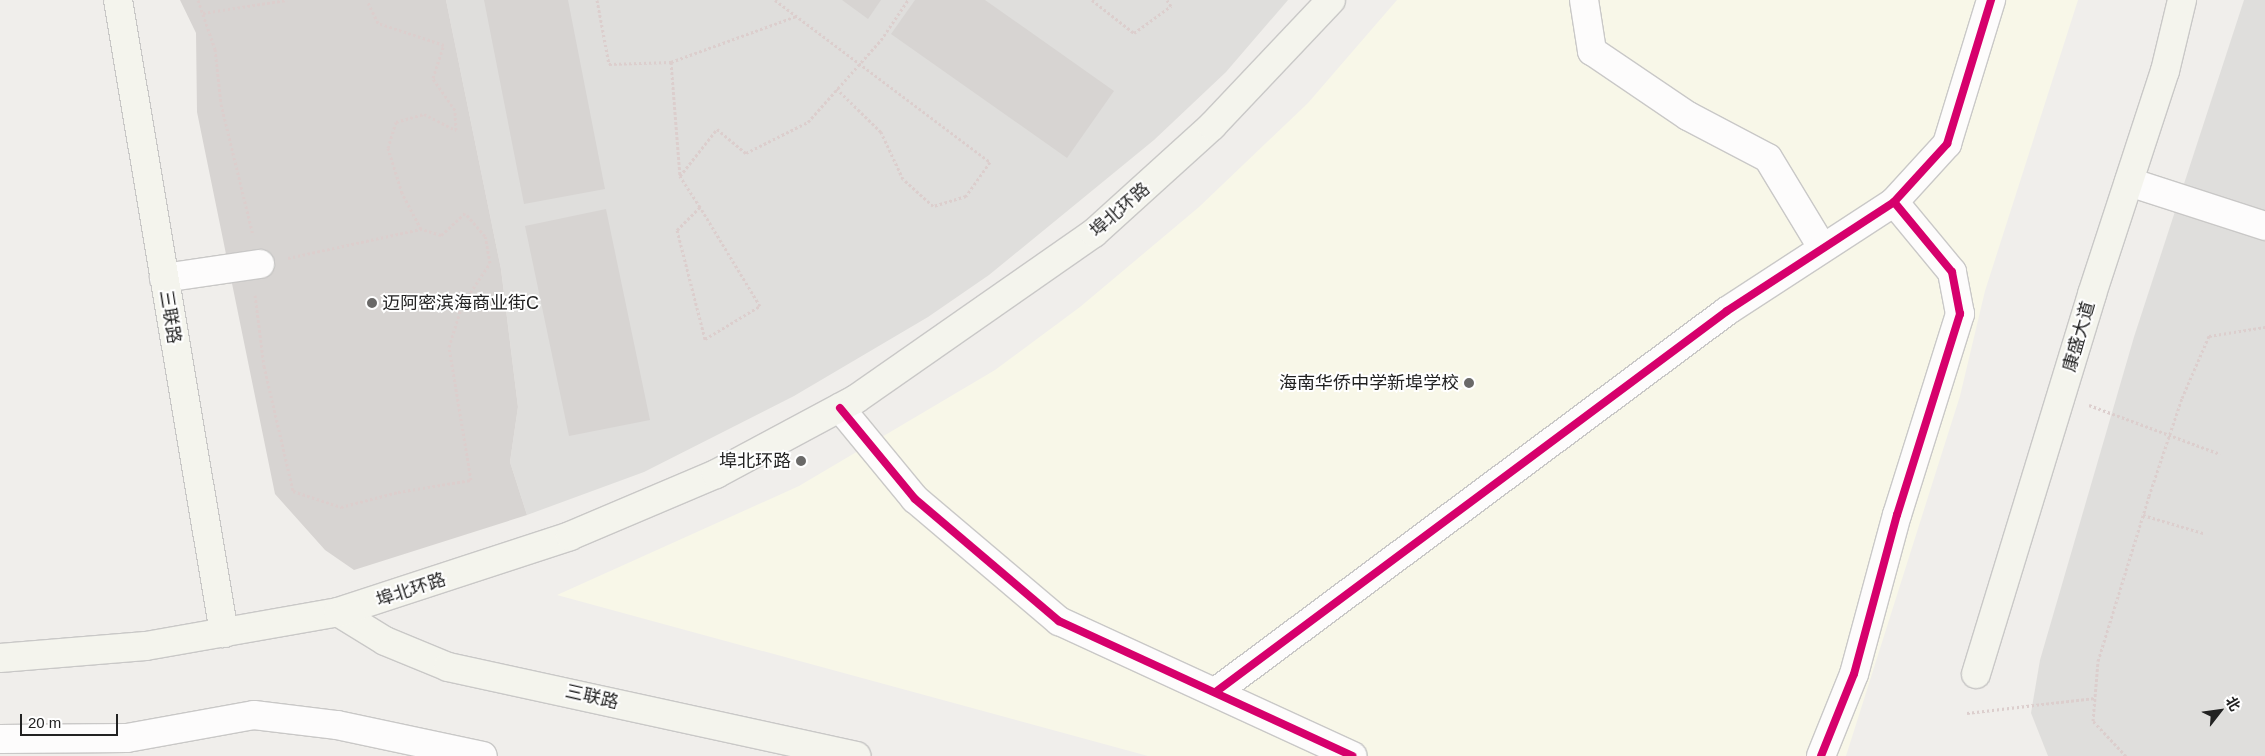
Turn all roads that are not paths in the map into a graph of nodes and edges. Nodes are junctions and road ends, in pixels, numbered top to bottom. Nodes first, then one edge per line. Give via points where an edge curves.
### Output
1 (118, 0) edge
2 (1331, 0) edge
3 (1584, 0) edge
4 (1991, 0) edge
5 (2182, 0) edge
6 (2129, 182) junction
7 (1894, 202) junction
8 (2265, 226) edge
9 (1822, 247) junction
10 (260, 264) road end
11 (164, 278) junction
12 (840, 408) junction
13 (338, 612) junction
14 (224, 633) junction
15 (0, 658) edge
16 (1976, 674) dead end
17 (1218, 692) junction
18 (0, 739) edge
19 (483, 756) edge
20 (856, 756) edge
21 (1352, 756) edge
22 (1821, 756) edge

1 - 11 main road, 三联路
2 - 12 main road, 埠北环路 via 1240,99 1094,233 937,347
3 - 9 street via 1592,51 1688,116 1768,158
4 - 7 street via 1947,144
5 - 6 main road, 康盛大道 via 2165,71
6 - 8 street
6 - 16 main road, 康盛大道
7 - 9 street
7 - 22 street via 1952,272 1960,314 1897,515 1854,674
9 - 17 street via 1727,311
10 - 11 street
11 - 14 main road, 三联路
12 - 13 main road, 埠北环路 via 644,507 419,589
12 - 17 street via 915,499 1059,621
13 - 14 main road, 埠北环路
13 - 20 main road, 三联路 via 385,641 448,667
14 - 15 main road, 埠北环路 via 146,646
17 - 21 street
18 - 19 street via 128,738 254,714 337,725

